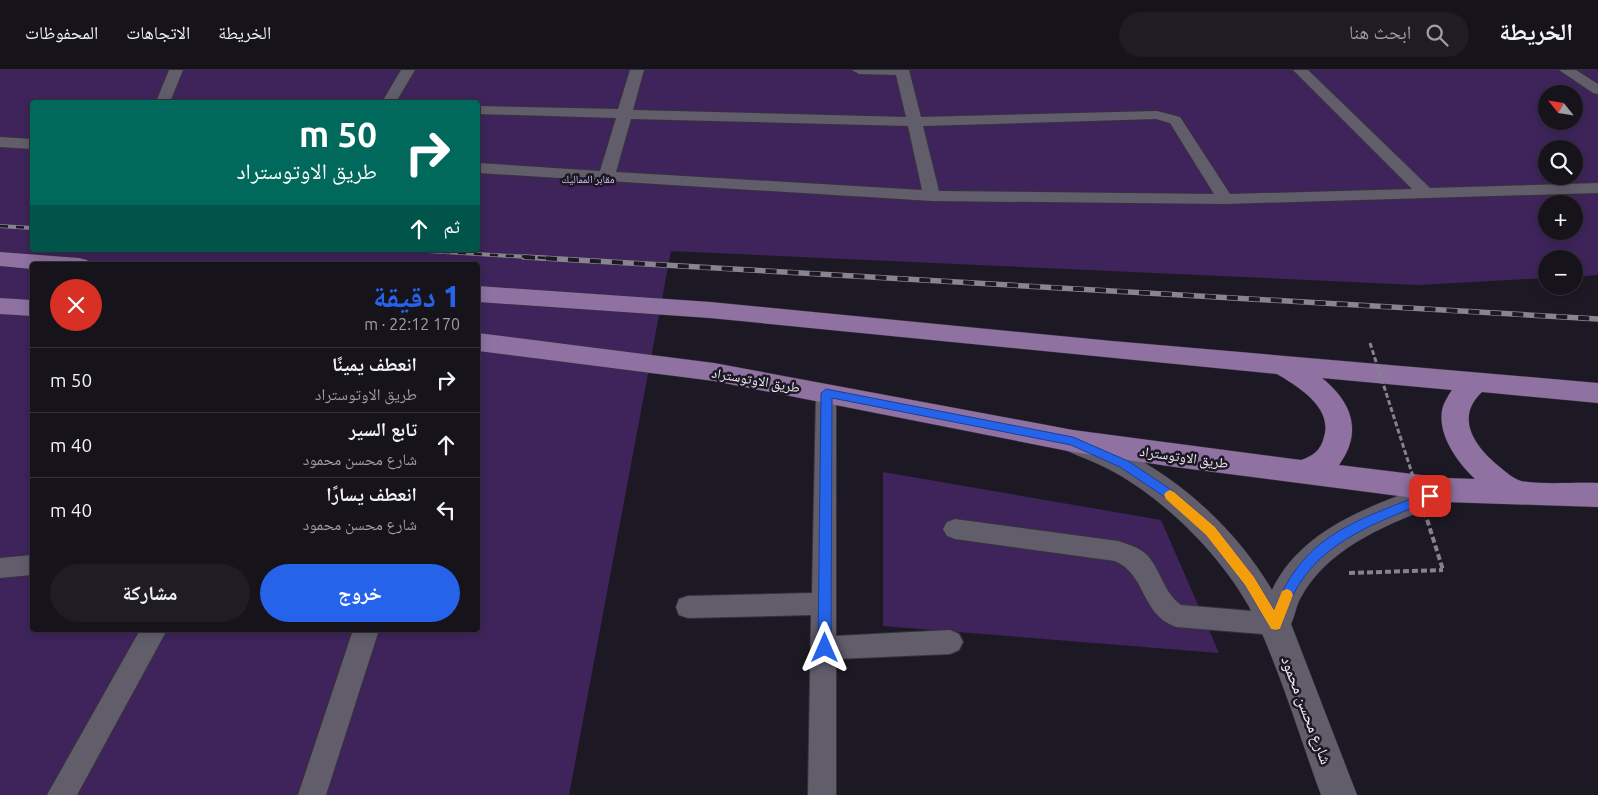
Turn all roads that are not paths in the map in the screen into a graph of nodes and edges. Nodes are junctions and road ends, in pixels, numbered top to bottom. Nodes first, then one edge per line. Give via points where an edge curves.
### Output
1 (176, 70) edge
2 (408, 70) edge
3 (637, 70) edge
4 (859, 70) edge
5 (1300, 70) edge
6 (1566, 70) edge
7 (902, 71) edge
8 (1598, 90) edge
9 (164, 100) edge
10 (390, 100) edge
11 (480, 110) edge
12 (624, 115) junction
13 (914, 122) junction
14 (0, 142) edge
15 (30, 144) edge
16 (480, 168) edge
17 (607, 176) junction
18 (1598, 188) edge
19 (1425, 192) junction
20 (932, 196) junction
21 (1225, 199) junction
22 (0, 259) edge
23 (40, 262) edge
24 (480, 294) edge
25 (0, 306) edge
26 (30, 308) edge
27 (480, 342) edge
28 (1284, 366) junction
29 (1478, 382) junction
30 (826, 393) junction
31 (1598, 393) edge
32 (1073, 441) junction
33 (1300, 472) junction
34 (1445, 490) junction
35 (1512, 491) junction
36 (1598, 495) edge
37 (955, 529) dead end
38 (30, 566) edge
39 (0, 568) edge
40 (825, 604) junction
41 (688, 607) dead end
42 (1275, 624) junction
43 (153, 632) edge
44 (365, 632) edge
45 (950, 642) dead end
46 (825, 648) junction
47 (61, 795) edge
48 (312, 795) edge
49 (822, 795) edge
50 (1339, 795) edge

1 - 9 lane
2 - 10 lane
3 - 12 lane
4 - 7 lane
5 - 19 lane
6 - 8 lane
7 - 13 lane
11 - 12 lane
12 - 13 lane
12 - 17 lane
13 - 20 lane
13 - 21 lane via 1132,114 1168,117 1175,120 1189,140
14 - 15 lane
16 - 17 lane
17 - 20 lane
18 - 19 lane
19 - 21 lane
20 - 21 lane
22 - 23 highway
24 - 28 highway via 710,310
25 - 26 highway
27 - 30 highway, طريق الاوتوستراد via 704,371
28 - 29 highway
28 - 33 highway via 1320,391 1339,424 1339,440 1332,454 1319,465
29 - 31 highway
29 - 35 highway via 1466,388 1454,409 1459,437 1473,458 1498,483
30 - 32 highway, طريق الاوتوستراد
30 - 40 lane
32 - 33 highway, طريق الاوتوستراد
32 - 42 street, شارع محسن محمود via 1124,464 1169,494 1211,531 1250,581
33 - 34 highway, طريق الاوتوستراد
34 - 35 highway, طريق الاوتوستراد
34 - 42 street via 1368,521 1336,538 1309,561 1288,590
35 - 36 highway, طريق الاوتوستراد
37 - 42 lane via 1118,551 1139,563 1163,606 1176,616
38 - 39 lane
40 - 41 lane
40 - 46 lane
42 - 50 street, شارع محسن محمود
43 - 47 lane
44 - 48 lane
45 - 46 lane
46 - 49 lane

